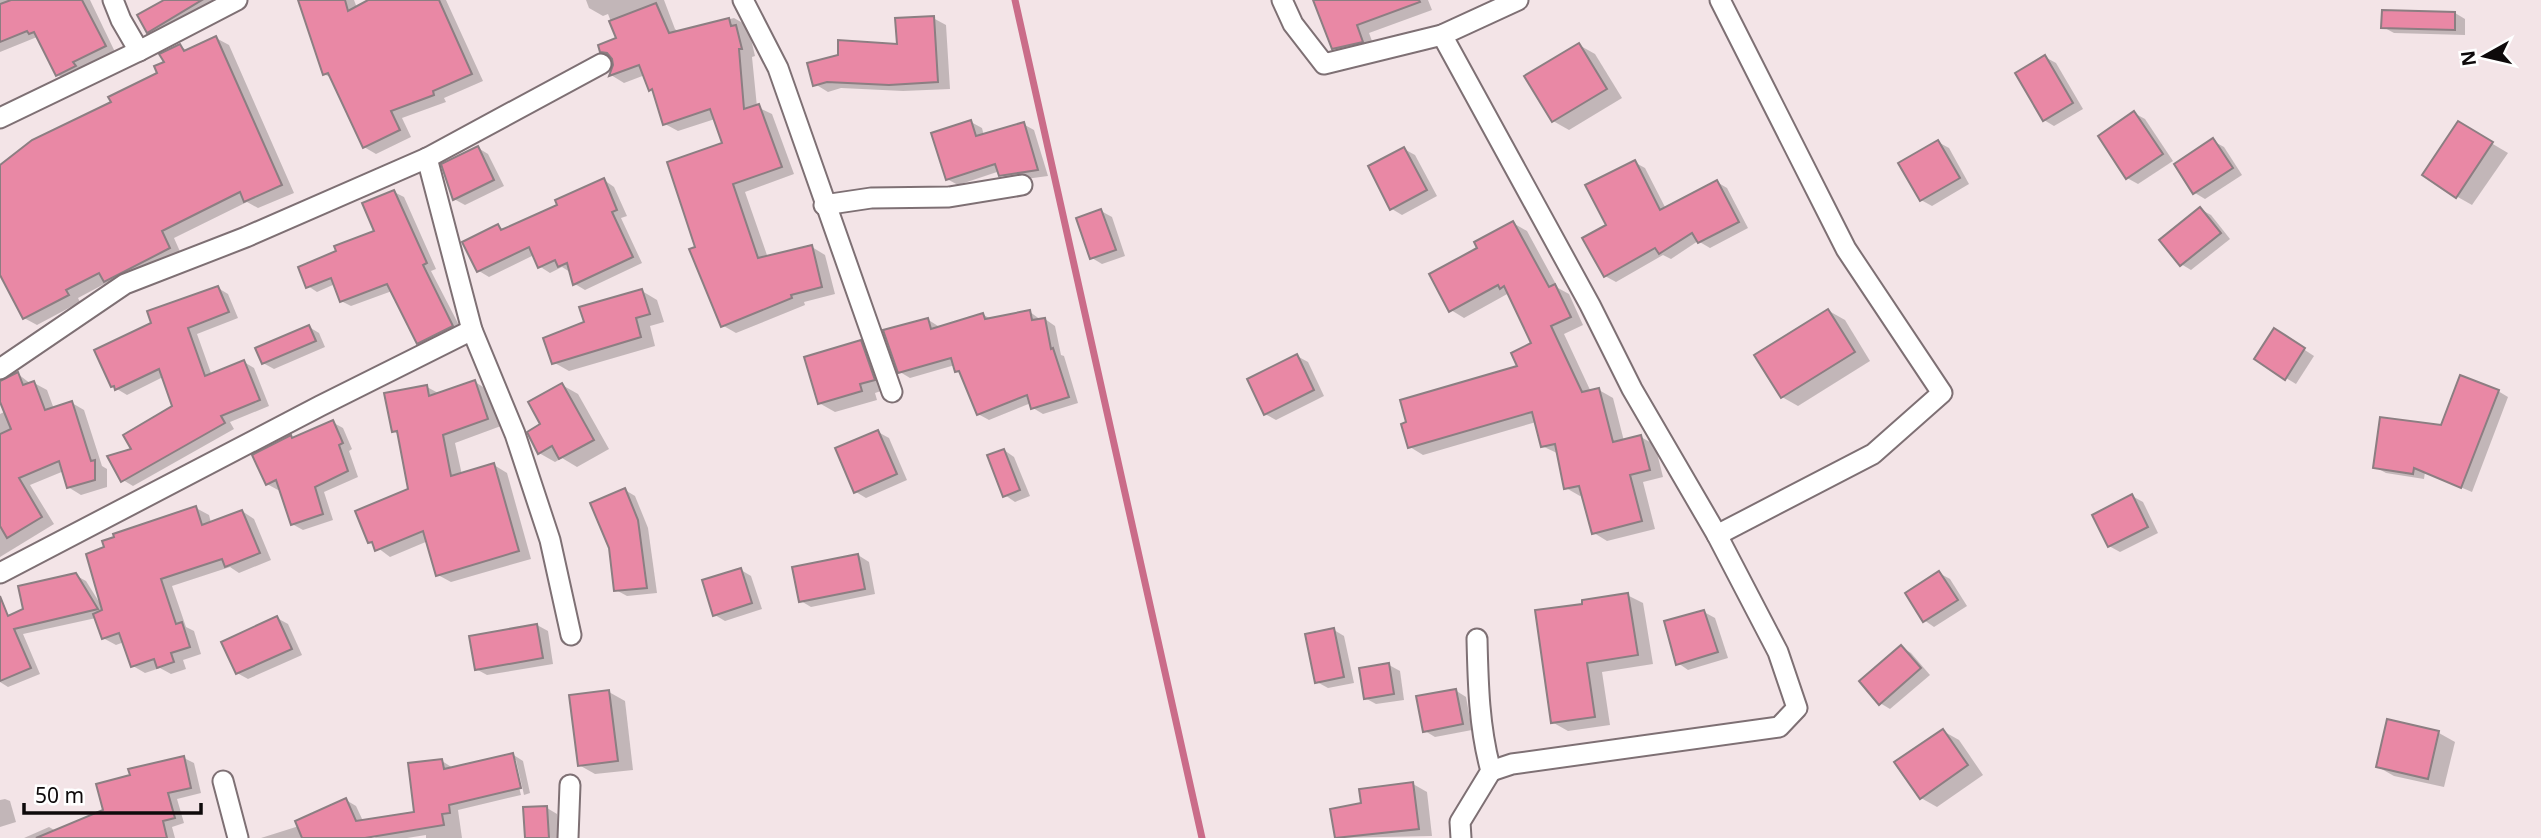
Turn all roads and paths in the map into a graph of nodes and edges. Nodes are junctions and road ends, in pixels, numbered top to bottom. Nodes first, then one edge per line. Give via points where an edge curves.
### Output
1 (113, 0) edge
2 (237, 0) edge
3 (743, 0) edge
4 (1282, 0) edge
5 (1518, 0) edge
6 (1720, 0) edge
7 (1442, 36) junction
8 (139, 51) junction
9 (601, 64) dead end
10 (0, 118) edge
11 (427, 158) junction
12 (1022, 185) dead end
13 (824, 205) junction
14 (472, 330) junction
15 (0, 369) edge
16 (892, 392) dead end
17 (1717, 535) junction
18 (0, 573) edge
19 (570, 635) dead end
20 (1478, 639) dead end
21 (1490, 771) junction
22 (223, 781) dead end
23 (569, 785) dead end
24 (238, 838) edge
25 (568, 838) edge
26 (1461, 838) edge

1 - 8 street
2 - 8 street
3 - 13 street via 778,68
4 - 7 street via 1293,24 1324,64
5 - 7 street
6 - 17 street via 1846,249 1942,393 1873,454
7 - 17 street via 1632,389
8 - 10 street
9 - 11 street
11 - 14 street
11 - 15 street via 125,284
12 - 13 street via 948,197 871,198
13 - 16 street
14 - 18 street
14 - 19 street via 515,434 550,540
17 - 21 street via 1778,652 1797,708 1779,727 1512,764
20 - 21 street via 1483,744
21 - 26 street via 1460,822
22 - 24 street
23 - 25 street

